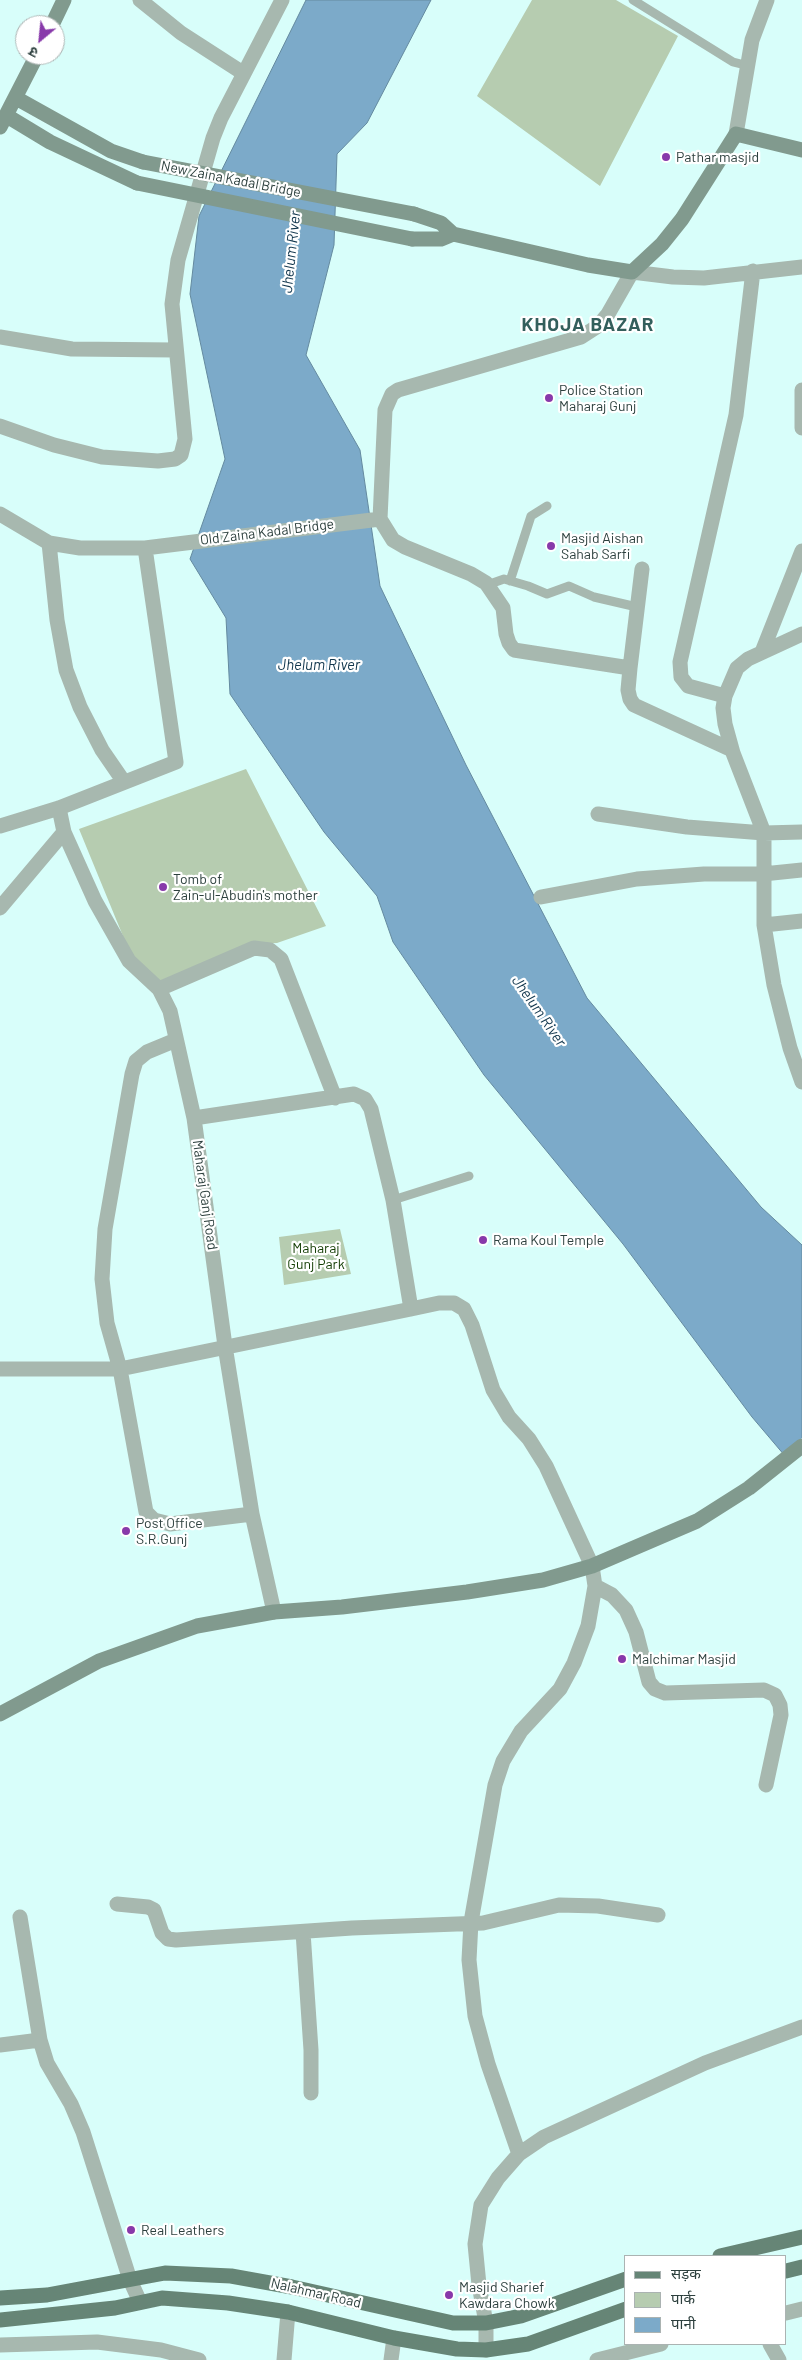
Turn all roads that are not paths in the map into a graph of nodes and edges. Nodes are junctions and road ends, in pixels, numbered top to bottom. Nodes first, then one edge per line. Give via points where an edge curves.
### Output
1 (64, 0) edge
2 (140, 0) edge
3 (282, 0) edge
4 (633, 0) edge
5 (767, 0) edge
6 (57, 15) edge
7 (32, 65) edge
8 (749, 66) junction
9 (243, 73) junction
10 (16, 98) junction
11 (4, 121) edge
12 (736, 134) junction
13 (802, 150) edge
14 (453, 234) junction
15 (802, 267) edge
16 (753, 271) junction
17 (632, 272) junction
18 (0, 338) edge
19 (175, 350) junction
20 (802, 390) edge
21 (0, 426) edge
22 (802, 428) edge
23 (547, 506) dead end
24 (0, 514) edge
25 (375, 519) junction
26 (49, 543) junction
27 (145, 548) junction
28 (802, 551) edge
29 (642, 569) dead end
30 (510, 580) junction
31 (487, 585) junction
32 (637, 607) junction
33 (802, 634) edge
34 (762, 652) junction
35 (630, 668) junction
36 (725, 696) junction
37 (732, 750) junction
38 (124, 782) junction
39 (59, 808) junction
40 (598, 814) dead end
41 (0, 826) edge
42 (64, 832) junction
43 (802, 832) edge
44 (764, 833) junction
45 (802, 870) edge
46 (763, 874) junction
47 (541, 897) dead end
48 (0, 908) edge
49 (802, 921) edge
50 (764, 925) junction
51 (159, 989) junction
52 (176, 1040) junction
53 (802, 1082) edge
54 (335, 1098) junction
55 (194, 1118) junction
56 (469, 1176) dead end
57 (393, 1200) junction
58 (411, 1309) junction
59 (224, 1346) junction
60 (0, 1369) edge
61 (120, 1369) junction
62 (802, 1446) edge
63 (252, 1514) junction
64 (592, 1566) junction
65 (595, 1586) junction
66 (274, 1612) junction
67 (0, 1714) edge
68 (766, 1785) dead end
69 (117, 1904) dead end
70 (658, 1915) dead end
71 (20, 1917) dead end
72 (471, 1922) junction
73 (303, 1932) junction
74 (802, 2027) edge
75 (40, 2040) junction
76 (0, 2045) edge
77 (311, 2093) dead end
78 (519, 2154) junction
79 (802, 2237) edge
80 (724, 2255) edge
81 (802, 2267) edge
82 (787, 2271) edge
83 (130, 2280) junction
84 (624, 2280) edge
85 (0, 2298) edge
86 (140, 2302) junction
87 (802, 2309) edge
88 (624, 2310) edge
89 (288, 2312) junction
90 (787, 2313) edge
91 (0, 2320) edge
92 (486, 2324) junction
93 (394, 2338) junction
94 (0, 2345) edge
95 (657, 2345) edge
96 (771, 2345) edge
97 (486, 2350) junction
98 (457, 2355) edge
99 (199, 2360) edge
100 (284, 2360) edge
101 (392, 2360) edge
102 (597, 2360) edge
103 (779, 2360) edge

1 - 6 street
2 - 9 street via 181,33
3 - 9 street
4 - 8 lane via 733,62
5 - 8 street via 752,40
7 - 10 street
8 - 12 street
9 - 19 street via 208,152 178,260 172,304
10 - 11 street
10 - 14 street, New Zaina Kadal Bridge, bridge via 111,151 143,162 414,214 441,223
11 - 14 street, New Zaina Kadal Bridge, bridge via 137,183 412,239 441,239
12 - 13 street
12 - 17 street via 682,219 662,244
14 - 17 street
15 - 16 street
16 - 17 street via 704,278
16 - 36 street via 736,415 680,662 681,677 688,686
17 - 25 street via 608,314 598,326 581,337 392,394 384,410
18 - 19 street via 72,349
19 - 21 street via 185,439 181,455 175,460 123,459 82,453
20 - 22 street
23 - 30 lane via 531,516
24 - 26 street
25 - 27 street, Old Zaina Kadal Bridge
25 - 31 street via 393,540 471,574
26 - 27 street, Old Zaina Kadal Bridge via 80,548
26 - 38 street via 66,670 102,750
27 - 38 street via 176,762
28 - 34 street
29 - 32 street
30 - 31 lane
30 - 32 lane via 547,594 569,586 594,597
31 - 35 street via 503,608 509,643 514,650
32 - 35 street
33 - 34 street
34 - 36 street via 737,668
35 - 37 street via 628,690 634,705
36 - 37 street via 725,724
37 - 44 street
38 - 39 street
39 - 41 street
39 - 42 street, Maharaj Ganj Road
40 - 44 street via 687,827
42 - 48 street
42 - 51 street, Maharaj Ganj Road via 95,901 129,961
43 - 44 street
44 - 46 street
45 - 46 street
46 - 47 street via 637,879
46 - 50 street
49 - 50 street
50 - 53 street via 781,1012
51 - 52 street, Maharaj Ganj Road via 170,1011
51 - 54 street via 254,948 270,950 280,959
52 - 55 street, Maharaj Ganj Road
52 - 61 street via 147,1052 136,1061 130,1081 105,1229 102,1279 107,1323
54 - 55 street
54 - 57 street via 354,1094 365,1099 371,1109
55 - 59 street, Maharaj Ganj Road
56 - 57 lane
57 - 58 street
58 - 59 street
58 - 64 street via 439,1303 454,1303 464,1309 493,1390 546,1466
59 - 61 street
59 - 63 street, Maharaj Ganj Road
60 - 61 street
61 - 63 street via 146,1512 154,1520 170,1524
62 - 64 street via 749,1488 696,1521
63 - 66 street, Maharaj Ganj Road
64 - 65 street
64 - 66 street via 543,1580 477,1590
65 - 68 street via 612,1595 626,1610 636,1632 649,1682 655,1689 665,1693 764,1690 775,1695 781,1715
65 - 72 street via 588,1626 574,1663 560,1689 521,1731 503,1762 495,1785
66 - 67 street via 197,1626 99,1661
69 - 73 street via 148,1906 154,1910 162,1933 168,1939
70 - 72 street via 598,1906 559,1905 502,1920
71 - 75 street
72 - 73 street
72 - 78 street via 469,1960 475,2016
73 - 77 street via 312,2050
74 - 78 street via 697,2066 544,2137
75 - 76 street
75 - 83 street via 47,2063 83,2132
78 - 92 street via 481,2205 475,2244
79 - 80 main road
81 - 82 main road
83 - 85 main road, Nalahmar Road via 47,2295
83 - 86 street
83 - 92 main road, Nalahmar Road via 165,2273 231,2276 453,2324
84 - 92 main road, Nalahmar Road via 521,2316
86 - 89 main road, Nalahmar Road via 162,2298
86 - 91 main road, Nalahmar Road
87 - 90 street
88 - 97 main road, Nalahmar Road via 528,2344
89 - 93 main road, Nalahmar Road
89 - 100 street
92 - 97 street
93 - 98 main road, Nalahmar Road
93 - 101 street
94 - 99 street via 97,2342 161,2350
95 - 102 street
96 - 103 street
97 - 98 main road, Nalahmar Road

